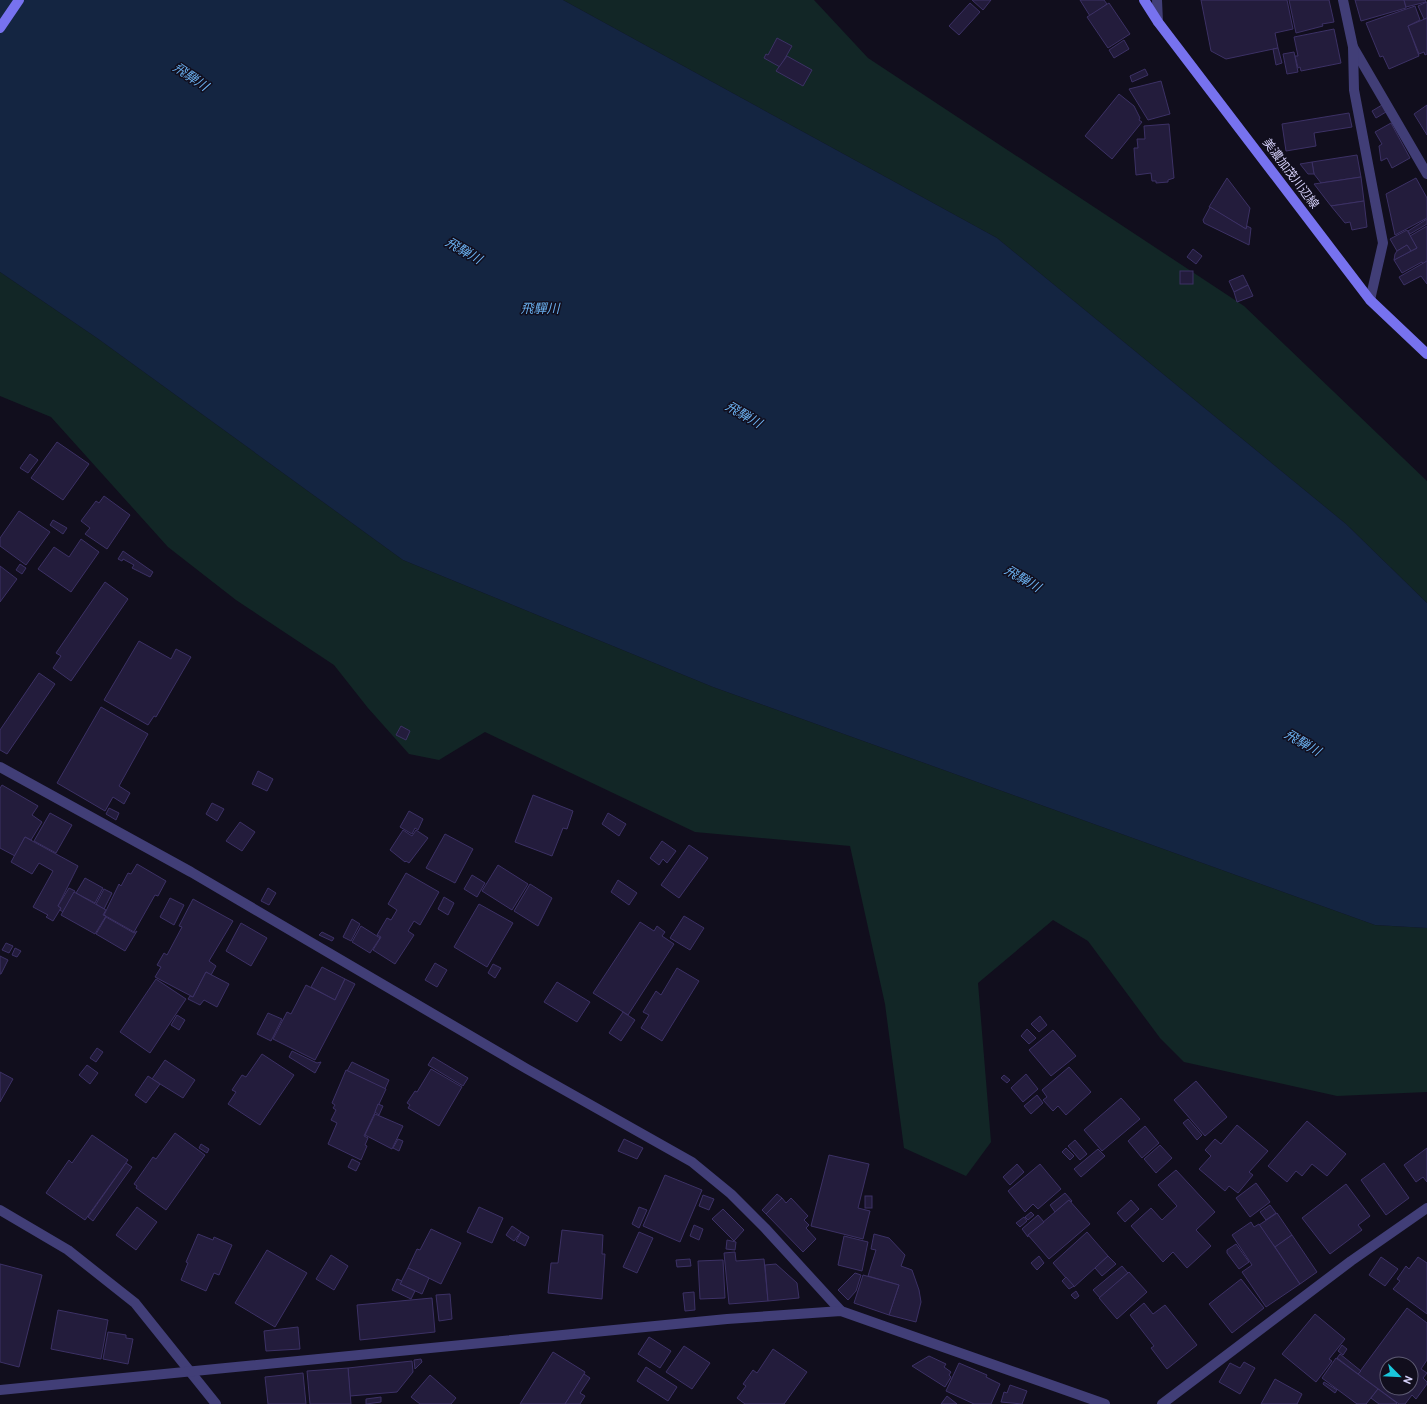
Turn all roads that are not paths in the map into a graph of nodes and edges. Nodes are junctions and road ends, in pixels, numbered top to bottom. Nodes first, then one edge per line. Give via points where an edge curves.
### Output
1 (19, 0) edge
2 (1144, 0) edge
3 (1157, 0) edge
4 (1343, 0) edge
5 (1158, 22) junction
6 (0, 28) edge
7 (1353, 48) junction
8 (1427, 174) edge
9 (1370, 300) junction
10 (1427, 354) edge
11 (0, 767) edge
12 (1427, 1208) edge
13 (0, 1210) edge
14 (841, 1311) junction
15 (190, 1372) junction
16 (0, 1390) edge
17 (216, 1404) edge
18 (1104, 1404) edge
19 (1162, 1404) edge

1 - 6 main road
2 - 5 main road, 美濃加茂川辺線
3 - 5 street
4 - 7 street
5 - 9 main road, 美濃加茂川辺線
7 - 8 street
7 - 9 street via 1354,90 1383,243
9 - 10 main road, 美濃加茂川辺線
11 - 14 street via 191,872 527,1069 692,1162 731,1194 760,1223
12 - 19 street via 1351,1260
13 - 15 street via 68,1250 135,1303
14 - 15 street via 719,1319
14 - 18 street
15 - 16 street
15 - 17 street

